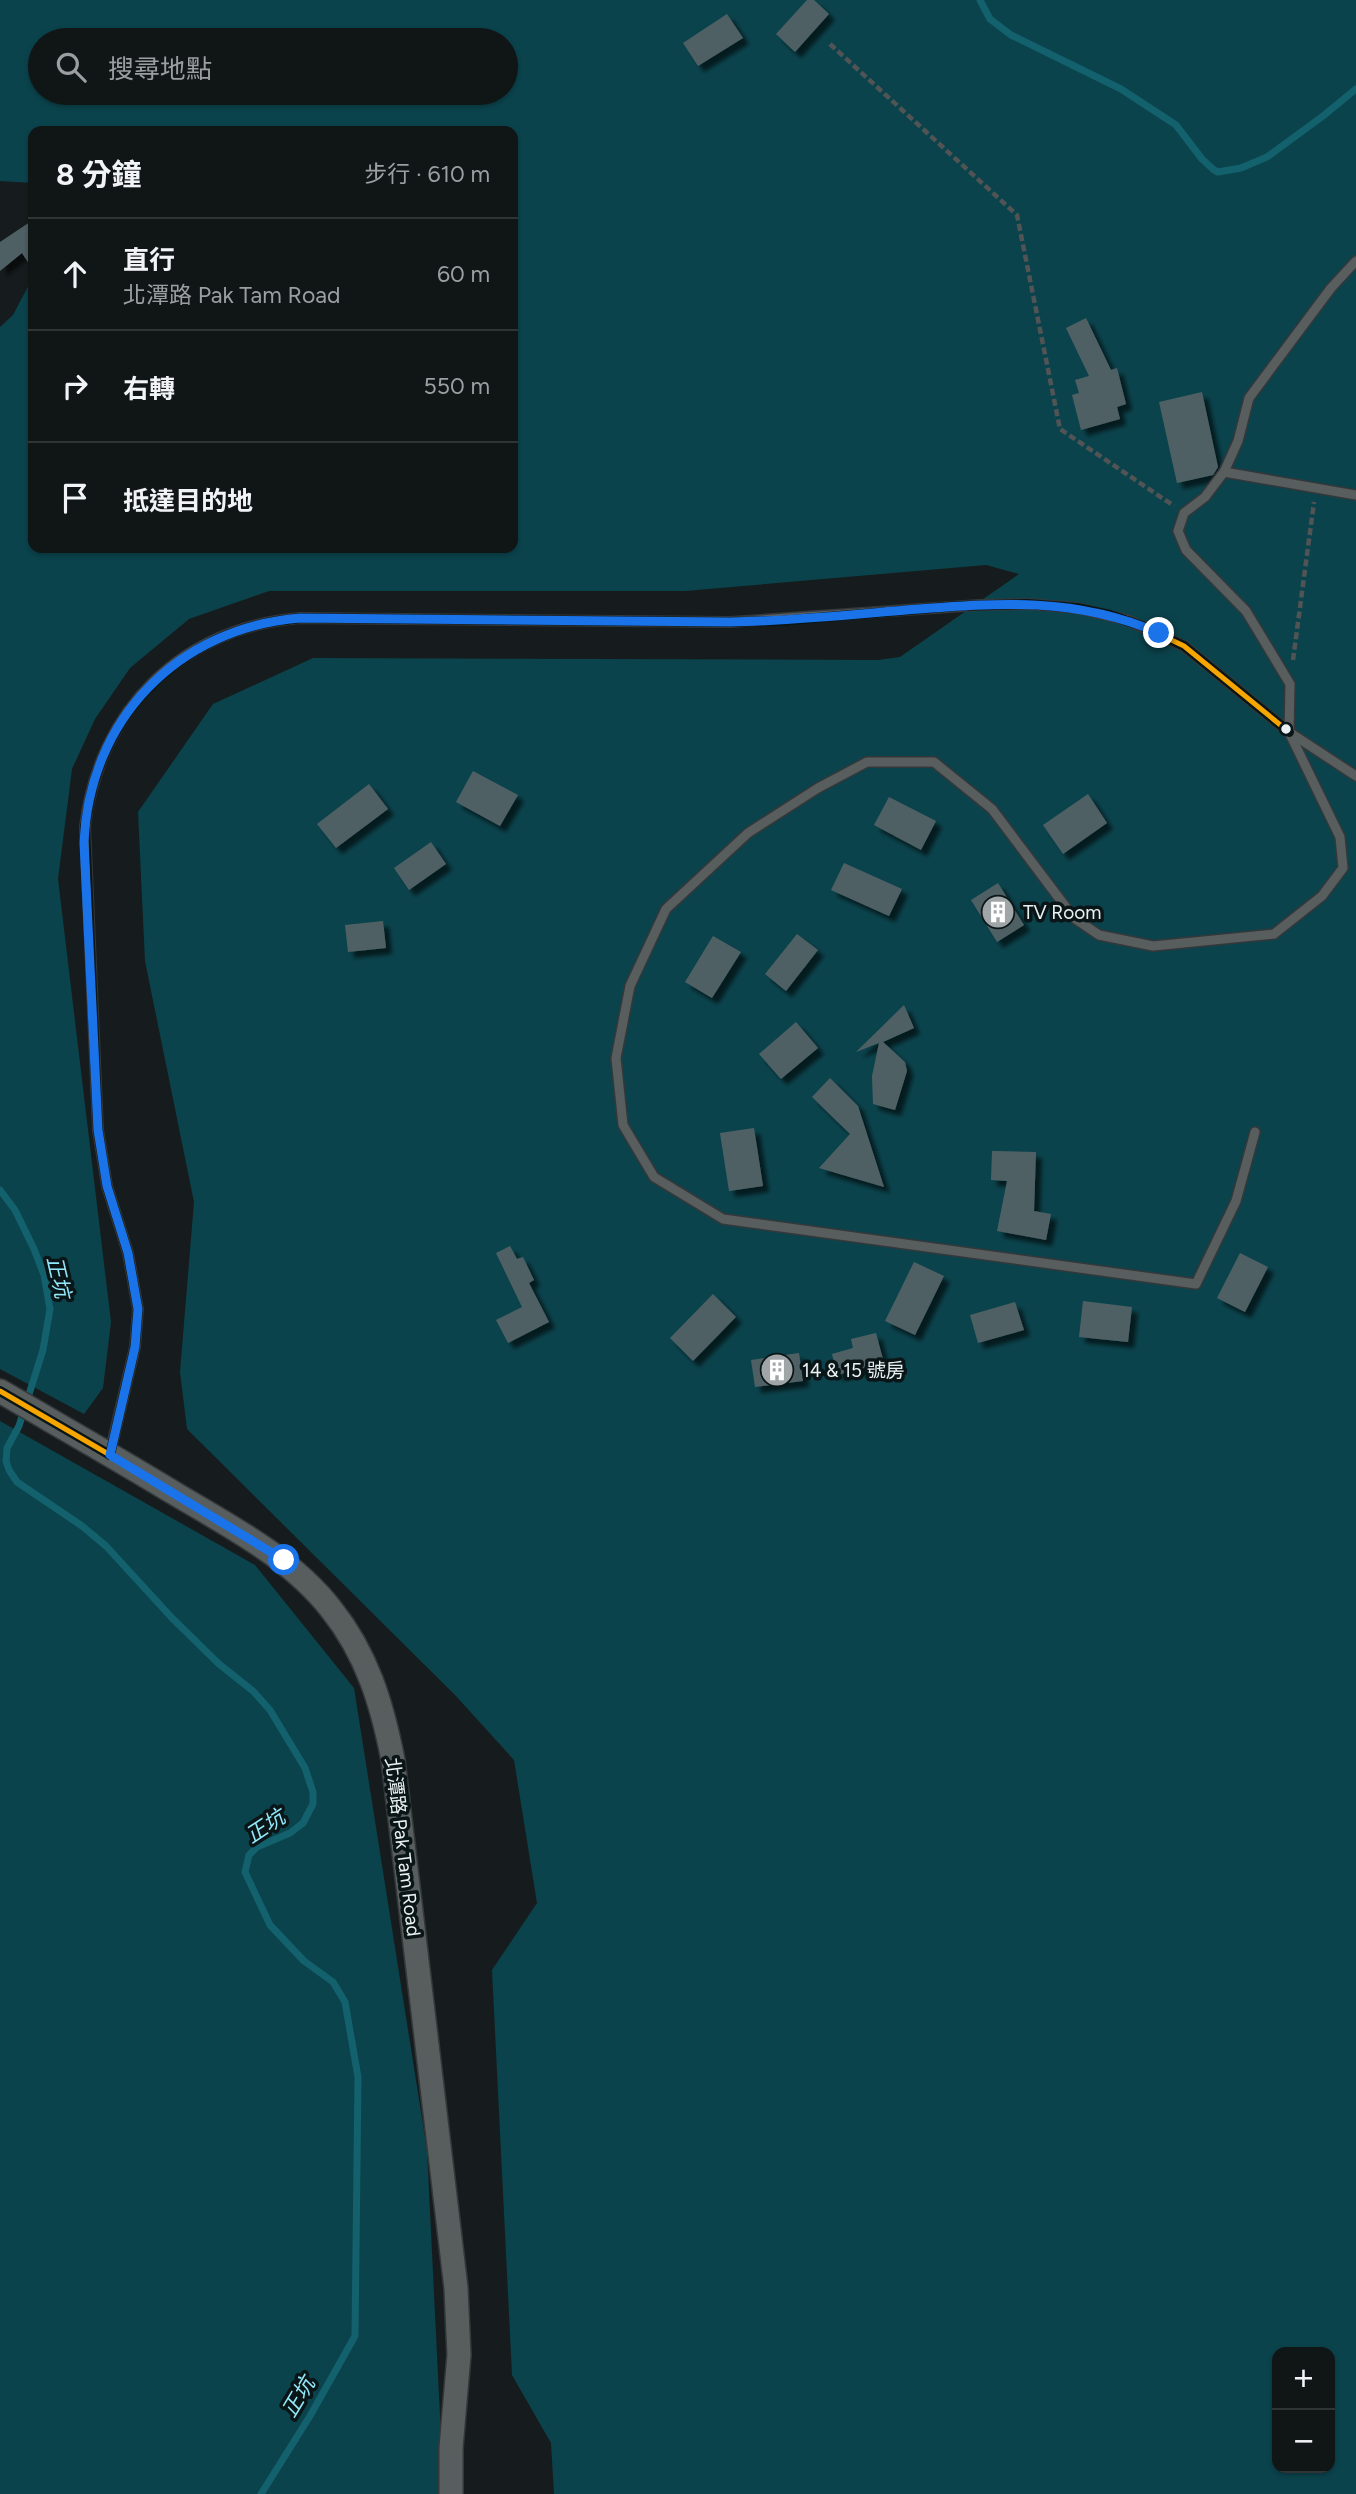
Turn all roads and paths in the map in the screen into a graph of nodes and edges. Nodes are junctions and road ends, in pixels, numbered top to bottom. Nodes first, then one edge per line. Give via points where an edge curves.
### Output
1 (830, 44) dead end
2 (1356, 261) edge
3 (1224, 472) junction
4 (1316, 487) junction
5 (1356, 495) edge
6 (1184, 513) junction
7 (1290, 684) junction
8 (1289, 732) junction
9 (1356, 776) edge
10 (1255, 1132) dead end
11 (0, 1391) edge
12 (110, 1455) junction
13 (451, 2494) edge

1 - 6 path via 1017,215 1060,429
2 - 3 lane via 1249,398
3 - 4 lane
3 - 6 lane via 1205,497
4 - 5 lane
4 - 7 path
6 - 7 lane via 1178,531 1186,550 1246,611
7 - 8 lane
8 - 9 lane
8 - 10 lane via 1340,837 1343,868 1322,897 1274,934 1153,946 1099,935 1074,918 992,809 934,762 867,762 748,833 666,909 630,986 616,1058 623,1125 654,1177 723,1219 1196,1284 1236,1201
8 - 12 lane via 1184,646 1110,615 1043,604 979,604 741,622 300,618 251,625 200,647 150,686 119,724 98,764 85,826 98,1130 138,1309 135,1347
11 - 12 street, 北潭路 Pak Tam Road
12 - 13 street, 北潭路 Pak Tam Road via 284,1560 343,1625 366,1664 383,1711 398,1793 456,2288 459,2356

